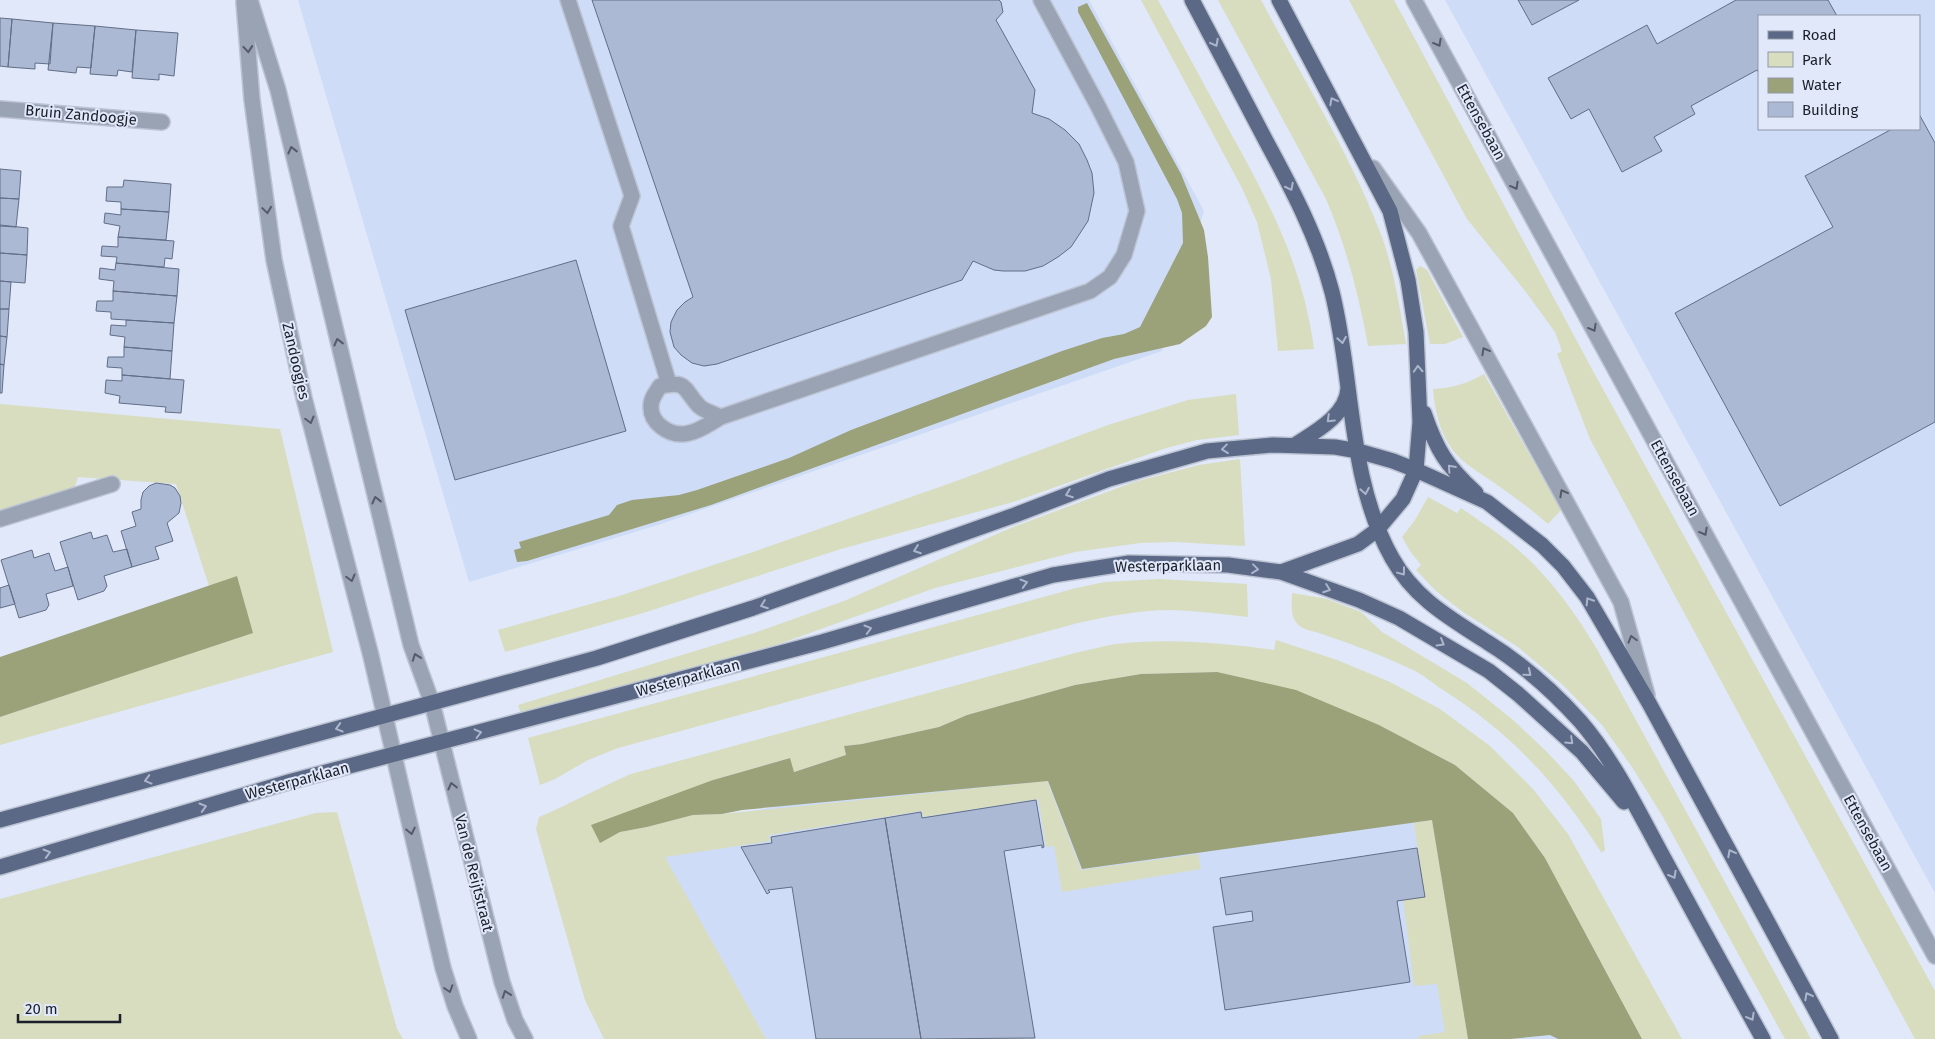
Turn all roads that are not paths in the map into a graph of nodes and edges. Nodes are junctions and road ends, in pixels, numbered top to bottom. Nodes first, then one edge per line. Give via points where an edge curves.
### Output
1 (244, 0) edge
2 (250, 0) edge
3 (568, 0) edge
4 (1041, 0) edge
5 (1192, 0) edge
6 (1279, 0) edge
7 (1414, 0) edge
8 (0, 109) edge
9 (162, 122) dead end
10 (1356, 144) junction
11 (1348, 382) junction
12 (669, 384) junction
13 (1420, 399) junction
14 (721, 417) junction
15 (1295, 445) junction
16 (1358, 451) junction
17 (1416, 470) junction
18 (112, 484) dead end
19 (1486, 502) junction
20 (0, 519) edge
21 (1377, 530) junction
22 (1281, 572) junction
23 (432, 703) junction
24 (1649, 703) junction
25 (386, 715) junction
26 (442, 743) junction
27 (395, 754) junction
28 (0, 820) edge
29 (1650, 832) junction
30 (0, 867) edge
31 (1935, 956) edge
32 (469, 1039) edge
33 (524, 1039) edge
34 (1763, 1039) edge
35 (1831, 1039) edge

1 -> 25 street, Zandoogjes via 252,100 274,260 304,398
23 -> 2 street via 411,645 280,100
3 - 12 street via 632,196 621,226
4 - 14 street via 1126,162 1136,211 1124,255 1110,277 1090,291 1046,307
5 -> 11 main road via 1316,239 1332,290
10 -> 6 main road
7 -> 31 street, Ettensebaan
8 - 9 street, Bruin Zandoogje
13 -> 10 main road via 1416,332 1408,280 1390,211
24 -> 10 street via 1621,602 1419,233
11 -> 15 main road via 1347,398 1338,411
11 - 16 main road
12 - 14 street via 687,389 700,408
12 - 14 street via 660,386 652,397 650,408 654,420 665,429 681,434
13 - 17 main road
19 -> 13 main road via 1439,453
15 - 16 main road
15 -> 23 main road via 1207,451 1109,479 753,608 597,658
16 - 17 main road
16 -> 21 main road via 1366,499
17 - 19 main road
17 - 21 main road via 1403,499
18 - 20 street
24 -> 19 main road via 1576,582 1542,545
21 - 22 main road, Westerparklaan via 1358,544
21 -> 29 main road via 1394,562 1421,596 1520,666 1580,722 1604,753
26 -> 22 main road, Westerparklaan via 822,642 1053,575 1129,563 1228,565
22 -> 29 main road via 1399,618 1489,671 1582,752
23 - 25 main road
23 - 26 street, Van de Reijtstraat
35 -> 24 main road
25 - 27 street
25 -> 28 main road
26 - 27 main road, Westerparklaan
33 -> 26 street, Van de Reijtstraat via 502,982
30 -> 27 main road, Westerparklaan
27 -> 32 street via 443,968
29 -> 34 main road

